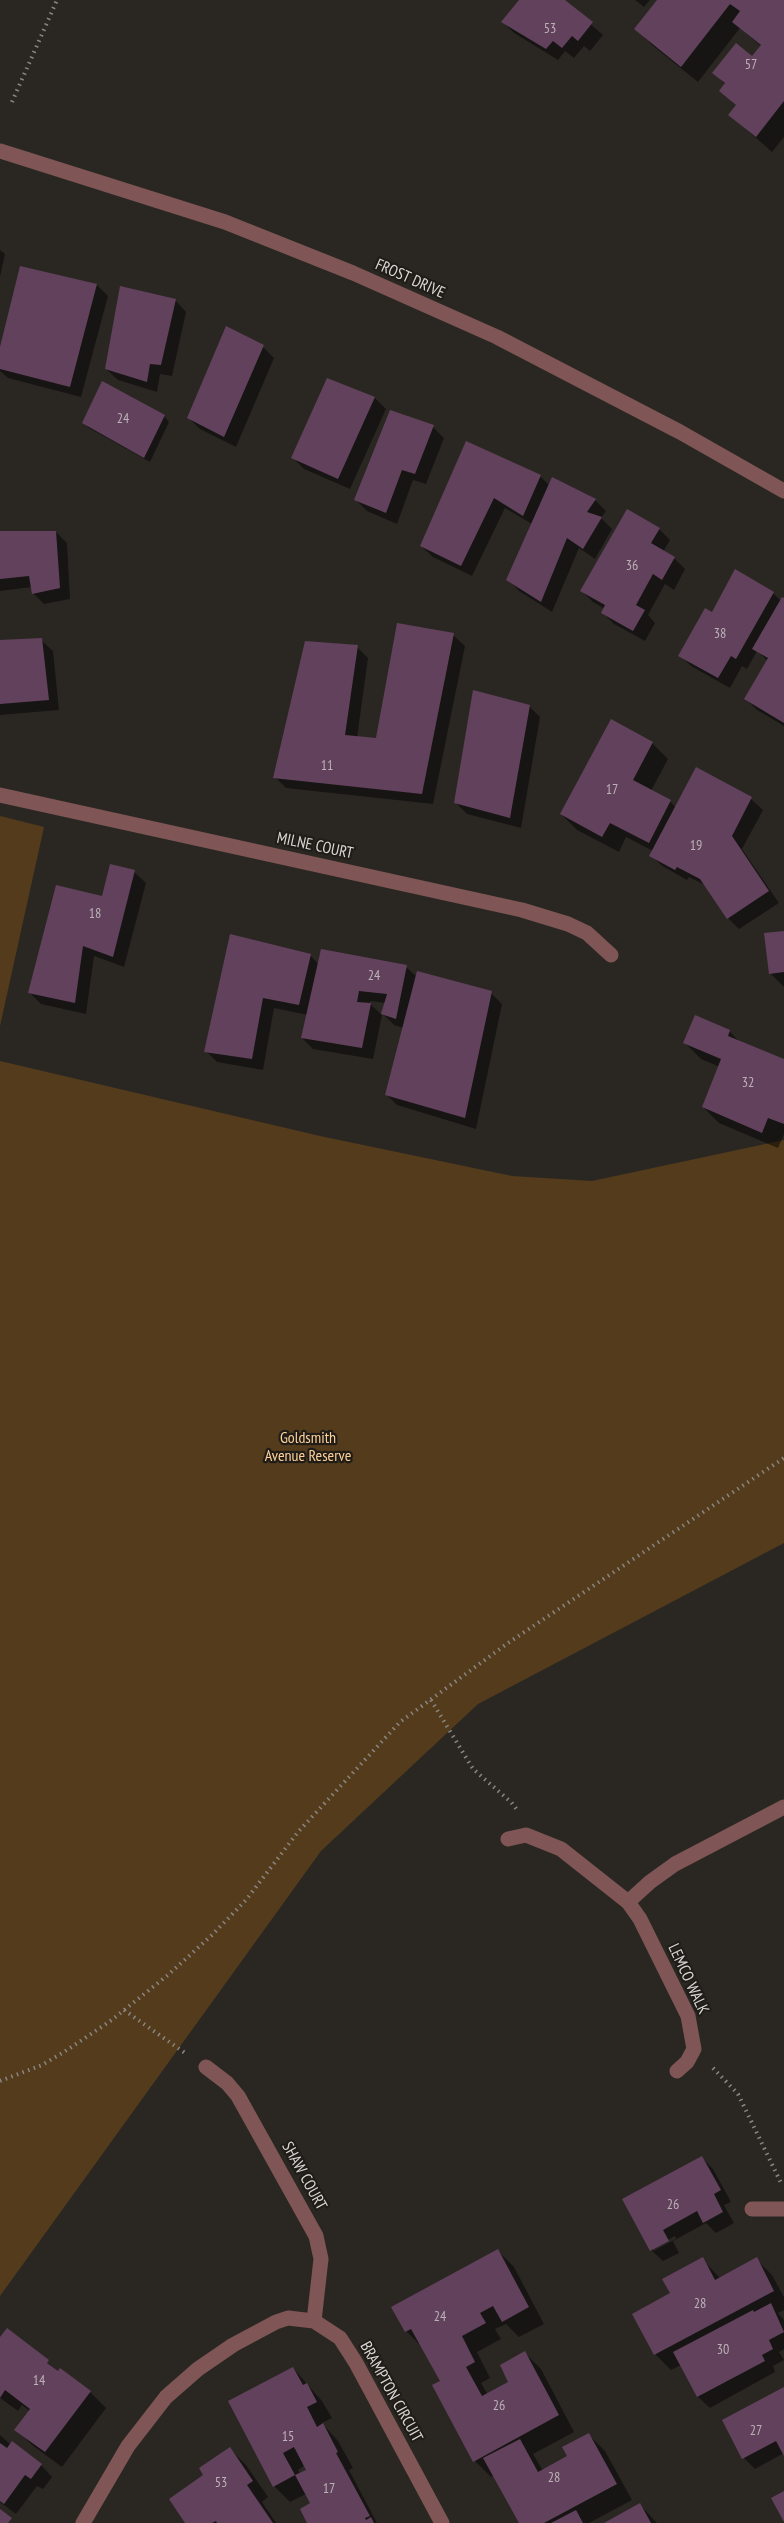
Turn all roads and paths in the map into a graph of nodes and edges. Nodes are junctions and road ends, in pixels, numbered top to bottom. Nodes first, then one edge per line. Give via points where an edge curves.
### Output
1 (57, 0) edge
2 (12, 102) dead end
3 (0, 151) edge
4 (784, 491) edge
5 (0, 795) edge
6 (611, 955) dead end
7 (784, 1458) edge
8 (431, 1700) junction
9 (784, 1807) edge
10 (538, 1838) junction
11 (508, 1839) dead end
12 (628, 1902) junction
13 (124, 2010) junction
14 (694, 2049) junction
15 (206, 2067) joint
16 (677, 2071) dead end
17 (0, 2081) edge
18 (784, 2188) edge
19 (752, 2209) dead end
20 (784, 2210) edge
21 (314, 2321) junction
22 (83, 2523) edge
23 (442, 2523) edge

1 - 2 path
3 - 4 street, FROST DRIVE via 225,222 353,273 497,338 680,432
5 - 6 street, MILNE COURT via 522,910 587,933
7 - 8 path via 508,1643
8 - 10 path via 473,1769 511,1802
8 - 13 path via 400,1722 350,1774 298,1832 246,1900 212,1935
9 - 12 street via 675,1864
10 - 11 street, LEMCO WALK via 526,1835
10 - 12 street, LEMCO WALK via 561,1849
12 - 14 street, LEMCO WALK via 688,2016
13 - 15 path
13 - 17 path via 64,2052
14 - 16 street
14 - 18 path via 738,2094
15 - 21 street, SHAW COURT via 238,2096 316,2236 321,2259
19 - 20 street
21 - 22 street, BRAMPTON CIRCUIT via 288,2318 276,2322 233,2345 190,2376 143,2425
21 - 23 street, BRAMPTON CIRCUIT via 340,2338 356,2363

